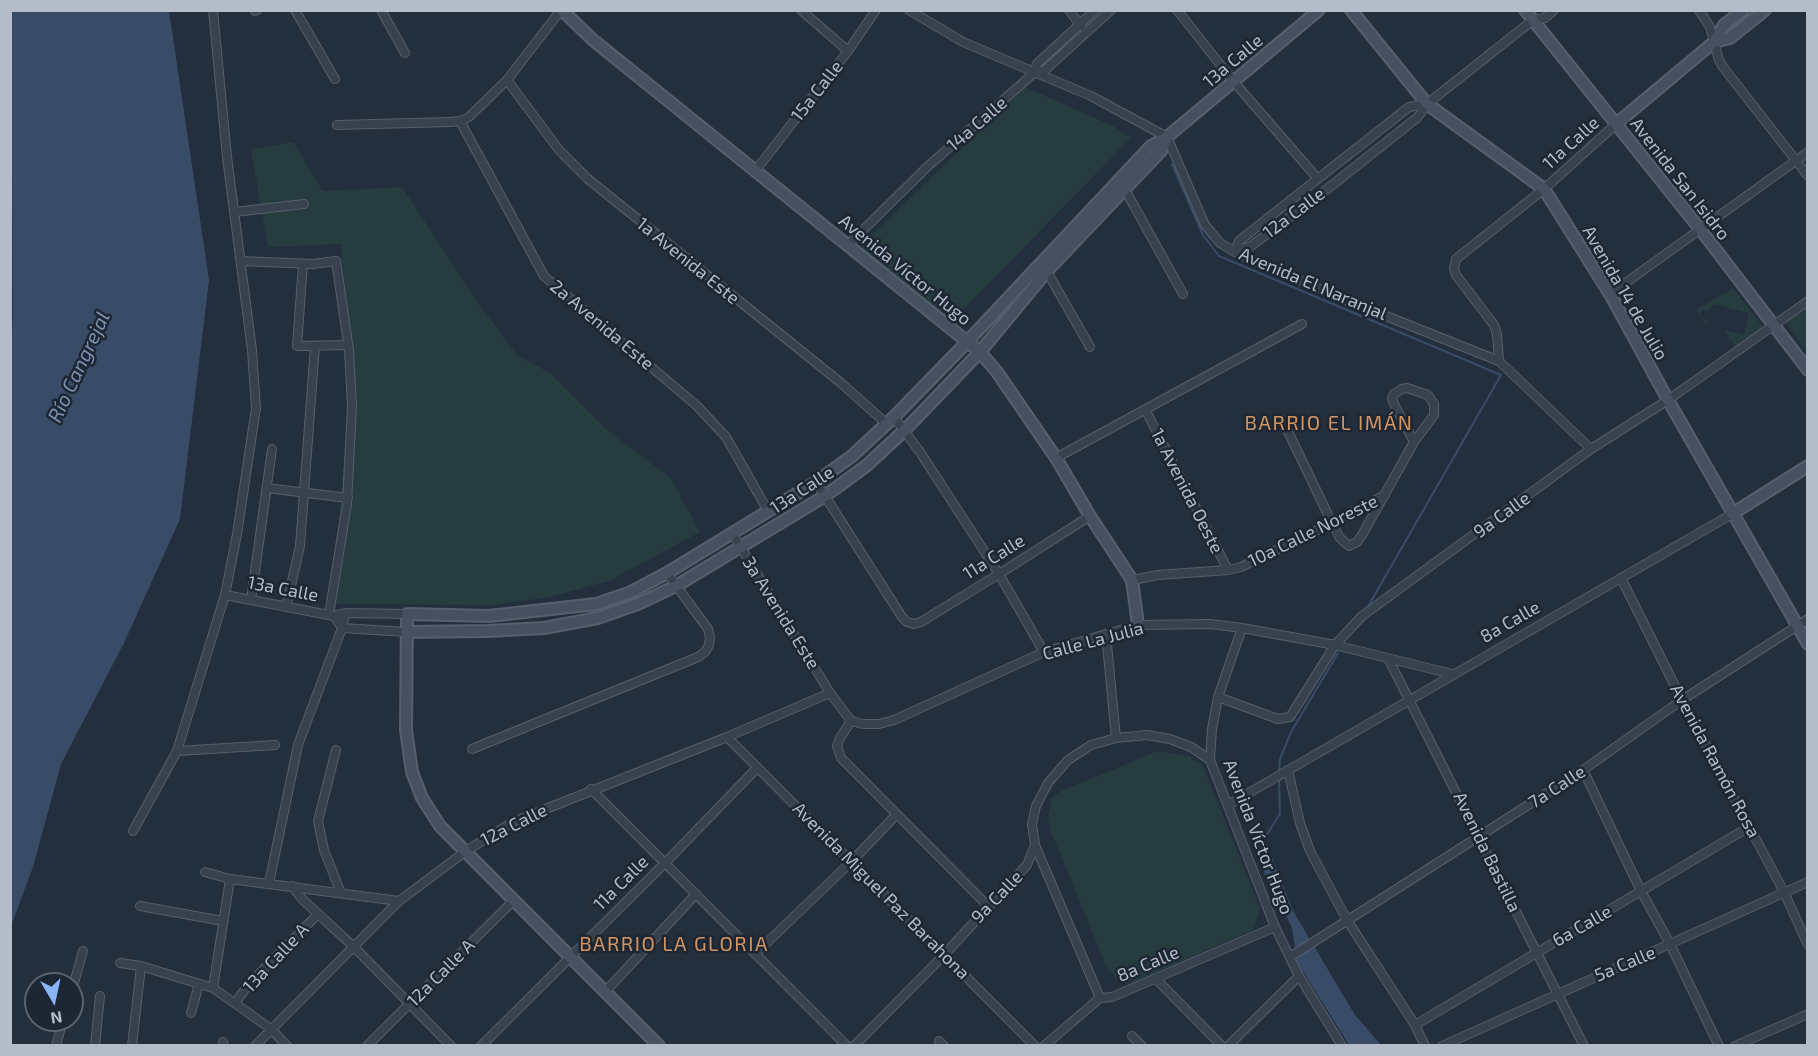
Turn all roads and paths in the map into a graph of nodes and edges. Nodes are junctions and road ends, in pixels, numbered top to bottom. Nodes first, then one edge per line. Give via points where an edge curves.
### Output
1 (213, 10) edge
2 (295, 10) edge
3 (381, 10) edge
4 (562, 10) edge
5 (801, 10) edge
6 (876, 10) edge
7 (909, 10) edge
8 (1070, 10) edge
9 (1095, 10) edge
10 (1111, 10) edge
11 (1177, 10) edge
12 (1319, 10) edge
13 (1351, 10) edge
14 (1525, 10) edge
15 (1554, 10) edge
16 (1699, 10) edge
17 (1743, 10) edge
18 (1765, 10) edge
19 (1534, 15) edge
20 (1079, 23) junction
21 (1086, 32) junction
22 (1714, 42) junction
23 (848, 51) junction
24 (405, 53) dead end
25 (1034, 73) junction
26 (335, 80) dead end
27 (507, 80) junction
28 (1234, 82) junction
29 (1427, 104) junction
30 (460, 121) junction
31 (1616, 124) junction
32 (338, 125) dead end
33 (1167, 137) junction
34 (1808, 152) edge
35 (1796, 160) junction
36 (756, 170) junction
37 (1808, 176) edge
38 (1318, 179) junction
39 (1122, 184) junction
40 (1544, 189) junction
41 (304, 204) dead end
42 (234, 212) junction
43 (1700, 230) junction
44 (848, 245) junction
45 (1235, 252) junction
46 (240, 261) junction
47 (303, 264) junction
48 (1043, 267) junction
49 (1183, 294) dead end
50 (1610, 294) junction
51 (1808, 301) edge
52 (1302, 324) dead end
53 (1775, 326) junction
54 (968, 342) junction
55 (348, 345) junction
56 (315, 346) junction
57 (1090, 347) dead end
58 (980, 352) junction
59 (1499, 360) junction
60 (1808, 370) edge
61 (1668, 400) junction
62 (1146, 411) junction
63 (1282, 419) dead end
64 (891, 420) junction
65 (905, 430) junction
66 (1414, 442) junction
67 (272, 449) dead end
68 (1591, 449) junction
69 (1056, 458) junction
70 (1808, 466) edge
71 (816, 482) junction
72 (267, 488) junction
73 (303, 493) junction
74 (1387, 494) junction
75 (825, 496) junction
76 (348, 498) junction
77 (768, 511) junction
78 (1732, 514) junction
79 (1090, 516) junction
80 (1332, 523) junction
81 (732, 533) junction
82 (741, 548) junction
83 (1228, 570) junction
84 (668, 573) junction
85 (999, 574) junction
86 (1622, 578) junction
87 (1132, 580) junction
88 (676, 586) junction
89 (225, 595) junction
90 (251, 600) junction
91 (286, 607) junction
92 (542, 610) junction
93 (345, 613) junction
94 (407, 614) junction
95 (331, 616) junction
96 (1803, 622) edge
97 (1138, 625) junction
98 (342, 628) junction
99 (544, 628) junction
100 (1242, 628) junction
101 (407, 632) junction
102 (1106, 634) junction
103 (1808, 644) edge
104 (1335, 645) junction
105 (1041, 647) dead end
106 (1388, 658) junction
107 (1452, 674) junction
108 (830, 693) junction
109 (1218, 697) junction
110 (1410, 700) junction
111 (1682, 700) junction
112 (851, 721) junction
113 (727, 737) junction
114 (1116, 738) junction
115 (275, 745) dead end
116 (472, 749) dead end
117 (336, 750) dead end
118 (177, 751) junction
119 (1210, 760) junction
120 (757, 768) junction
121 (1288, 770) junction
122 (1583, 770) junction
123 (591, 789) junction
124 (1228, 805) junction
125 (896, 815) junction
126 (1749, 828) junction
127 (133, 831) dead end
128 (1480, 837) junction
129 (1035, 845) junction
130 (466, 851) junction
131 (851, 862) junction
132 (665, 863) junction
133 (205, 872) dead end
134 (230, 879) junction
135 (1808, 882) edge
136 (269, 883) junction
137 (292, 886) junction
138 (1641, 891) junction
139 (1784, 892) junction
140 (340, 893) junction
141 (696, 894) junction
142 (514, 900) junction
143 (399, 901) junction
144 (140, 906) dead end
145 (988, 906) junction
146 (318, 914) junction
147 (1347, 920) junction
148 (223, 921) junction
149 (1275, 927) junction
150 (1670, 944) junction
151 (1808, 945) edge
152 (354, 947) junction
153 (83, 951) dead end
154 (1536, 952) junction
155 (755, 954) junction
156 (944, 955) junction
157 (570, 957) junction
158 (1290, 957) junction
159 (120, 963) dead end
160 (141, 966) junction
161 (77, 972) edge
162 (1299, 976) junction
163 (1156, 979) junction
164 (199, 984) junction
165 (213, 988) junction
166 (605, 992) junction
167 (1557, 993) junction
168 (100, 996) dead end
169 (1100, 998) junction
170 (235, 1003) junction
171 (410, 1003) junction
172 (191, 1013) dead end
173 (1808, 1014) edge
174 (1415, 1025) junction
175 (271, 1029) junction
176 (1132, 1036) dead end
177 (95, 1046) edge
178 (132, 1046) edge
179 (255, 1046) edge
180 (287, 1046) edge
181 (367, 1046) edge
182 (451, 1046) edge
183 (481, 1046) edge
184 (659, 1046) edge
185 (847, 1046) edge
186 (854, 1046) edge
187 (1035, 1046) edge
188 (1044, 1046) edge
189 (1142, 1046) edge
190 (1222, 1046) edge
191 (1227, 1046) edge
192 (1342, 1046) edge
193 (1425, 1046) edge
194 (1442, 1046) edge
195 (1584, 1046) edge
196 (1719, 1046) edge
197 (1734, 1046) edge

1 - 42 street
2 - 26 street
3 - 24 street
4 - 27 street
4 - 36 street, Avenida Víctor Hugo via 593,40
5 - 23 street
6 - 23 street, 15a Calle
7 - 25 street via 963,42
8 - 20 street
9 - 20 street
10 - 21 street, 14a Calle
11 - 28 street
12 - 28 street, 13a Calle
13 - 29 street, Avenida 14 de Julio
14 - 19 street, Avenida San Isidro
15 - 19 street, 12a Calle via 1545,18
16 - 22 street
17 - 22 street via 1724,25
18 - 22 street via 1730,38
19 - 29 street, 12a Calle
19 - 31 street, Avenida San Isidro
20 - 21 street
20 - 25 street via 1037,64
21 - 25 street, 14a Calle via 1045,70
22 - 31 street, 11a Calle
22 - 35 street via 1723,67
23 - 36 street, 15a Calle
25 - 33 street via 1091,96
25 - 44 street, 14a Calle via 926,168
27 - 30 street
27 - 64 street, 1a Avenida Este via 559,150 588,179
28 - 33 street, 13a Calle
28 - 38 street
29 - 38 street, 12a Calle via 1410,107
29 - 40 street, Avenida 14 de Julio
29 - 45 street, 12a Calle via 1418,117 1326,190 1251,246
30 - 32 street
30 - 77 street, 2a Avenida Este via 544,276 697,406 726,436
31 - 40 street, 11a Calle
31 - 43 street, Avenida San Isidro
33 - 39 street, 13a Calle via 1161,152
33 - 45 street, Avenida El Naranjal via 1205,225
34 - 35 street
35 - 37 street
35 - 43 street
36 - 44 street, Avenida Víctor Hugo
38 - 45 street, 12a Calle via 1239,241
39 - 48 street, 13a Calle
39 - 49 street
40 - 50 street, Avenida 14 de Julio
40 - 59 street, 11a Calle via 1456,259 1456,275 1494,325
41 - 42 street
42 - 46 street
43 - 50 street
43 - 53 street, Avenida San Isidro
44 - 54 street, Avenida Víctor Hugo
45 - 59 street, Avenida El Naranjal
46 - 47 street
46 - 89 street via 256,408
47 - 55 street via 336,261
47 - 56 street via 297,346
48 - 54 street, 13a Calle
48 - 57 street
48 - 58 street, 13a Calle
50 - 61 street, Avenida 14 de Julio
51 - 53 street, 9a Calle
52 - 62 street
53 - 60 street, Avenida San Isidro
53 - 61 street, 9a Calle
54 - 58 street, Avenida Víctor Hugo
54 - 64 street, 13a Calle
55 - 56 street
55 - 76 street via 352,406
56 - 73 street
58 - 65 street, 13a Calle
58 - 69 street, Avenida Víctor Hugo
59 - 68 street, Avenida El Naranjal
61 - 68 street, 9a Calle
61 - 78 street, Avenida 14 de Julio
62 - 69 street
62 - 83 street, 1a Avenida Oeste
63 - 80 street
64 - 65 street, 1a Avenida Este
64 - 71 street, 13a Calle
65 - 75 street, 13a Calle
65 - 85 street, 1a Avenida Este
66 - 66 street via 1434,415 1434,404 1428,395 1407,388 1394,394 1394,404
66 - 74 street
67 - 72 street
68 - 104 street, 9a Calle via 1362,616
69 - 79 street, Avenida Víctor Hugo
70 - 78 street, 8a Calle
71 - 75 street
71 - 77 street, 13a Calle
72 - 73 street
72 - 90 street
73 - 76 street
73 - 91 street via 300,546
74 - 80 street, 10a Calle Noreste
74 - 80 street via 1357,543 1344,544
75 - 82 street, 13a Calle
75 - 85 street, 11a Calle via 907,622 921,622
76 - 95 street
77 - 81 street, 13a Calle
78 - 86 street, 8a Calle
78 - 96 street, Avenida 14 de Julio
79 - 85 street, 11a Calle
79 - 87 street, Avenida Víctor Hugo
80 - 83 street, 10a Calle Noreste
81 - 82 street, 3a Avenida Este
81 - 84 street, 13a Calle
82 - 88 street, 13a Calle
82 - 108 street, 3a Avenida Este
83 - 87 street, 10a Calle Noreste
84 - 88 street
84 - 92 street, 13a Calle via 596,604
85 - 105 street, 1a Avenida Este
86 - 107 street, 8a Calle
86 - 111 street, Avenida Ramón Rosa
87 - 97 street, Avenida Víctor Hugo
88 - 99 street, 13a Calle via 598,618
88 - 116 street via 711,637 710,645 698,657
89 - 90 street, 13a Calle
89 - 118 street
90 - 91 street, 13a Calle
91 - 95 street, 13a Calle
92 - 94 street, 13a Calle via 489,616
92 - 99 street
93 - 94 street, 13a Calle
93 - 95 street, 13a Calle
93 - 98 street
94 - 101 street
95 - 98 street, 13a Calle
96 - 103 street, Avenida 14 de Julio
96 - 111 street, 7a Calle
97 - 100 street, Calle La Julia via 1210,624
97 - 102 street, Calle La Julia
98 - 101 street, 13a Calle
98 - 136 street via 298,745
99 - 101 street, 13a Calle
100 - 104 street, Calle La Julia
100 - 109 street, Avenida Víctor Hugo
101 - 130 street via 406,730 412,772 422,798 440,826
102 - 112 street, Calle La Julia via 1044,652 894,720 871,724
102 - 114 street
104 - 106 street, Calle La Julia
104 - 109 street, 9a Calle via 1290,717 1278,719
106 - 107 street, Calle La Julia
106 - 110 street, Avenida Bastilla
107 - 110 street, 8a Calle
108 - 112 street
108 - 113 street, 12a Calle
109 - 119 street, Avenida Víctor Hugo
110 - 121 street, 8a Calle
110 - 128 street, Avenida Bastilla
111 - 122 street, 7a Calle
111 - 126 street, Avenida Ramón Rosa
112 - 125 street via 837,746 841,758
113 - 120 street, Avenida Miguel Paz Barahona
113 - 123 street, 12a Calle
114 - 119 street, 9a Calle via 1147,735 1170,739
114 - 129 street, 9a Calle via 1091,745 1068,760 1048,783 1032,824
115 - 118 street
117 - 140 street via 318,822
118 - 127 street
119 - 124 street, Avenida Víctor Hugo
120 - 131 street, Avenida Miguel Paz Barahona
120 - 132 street, 11a Calle
121 - 124 street, 8a Calle
121 - 147 street via 1310,851
122 - 128 street, 7a Calle
122 - 138 street
123 - 130 street, 12a Calle via 513,822
123 - 132 street
124 - 149 street, Avenida Víctor Hugo
125 - 131 street
125 - 145 street
126 - 138 street, 6a Calle
126 - 139 street, Avenida Ramón Rosa
128 - 147 street, 7a Calle
128 - 154 street, Avenida Bastilla
129 - 145 street, 9a Calle via 1027,865
129 - 169 street
130 - 142 street
130 - 143 street, 12a Calle
131 - 155 street
131 - 156 street, Avenida Miguel Paz Barahona
132 - 141 street
132 - 157 street, 11a Calle
133 - 134 street
134 - 136 street
134 - 148 street
135 - 139 street, 5a Calle
136 - 137 street
137 - 140 street
137 - 146 street
138 - 150 street
138 - 154 street, 6a Calle
139 - 150 street, 5a Calle
139 - 151 street, Avenida Ramón Rosa
140 - 143 street
141 - 155 street
141 - 166 street
142 - 157 street
142 - 171 street, 12a Calle A
143 - 152 street, 12a Calle
144 - 148 street
145 - 156 street, 9a Calle
146 - 152 street
146 - 170 street, 13a Calle A
147 - 158 street, 7a Calle
147 - 174 street
148 - 165 street
149 - 158 street, Avenida Víctor Hugo
149 - 163 street, 8a Calle
150 - 167 street, 5a Calle
150 - 196 street
152 - 171 street
152 - 175 street, 12a Calle
153 - 161 street
154 - 167 street, Avenida Bastilla
154 - 174 street, 6a Calle
155 - 185 street
156 - 186 street, 9a Calle
156 - 187 street, Avenida Miguel Paz Barahona
157 - 166 street
157 - 183 street, 11a Calle
158 - 162 street, Avenida Víctor Hugo
159 - 160 street
160 - 164 street
160 - 178 street
162 - 191 street
162 - 192 street, Avenida Víctor Hugo
163 - 169 street, 8a Calle
163 - 190 street
164 - 165 street
164 - 172 street
165 - 170 street
166 - 184 street
167 - 194 street, 5a Calle
167 - 195 street, Avenida Bastilla
168 - 177 street
169 - 188 street, 8a Calle
170 - 175 street
171 - 181 street, 12a Calle A
171 - 182 street
173 - 197 street
174 - 193 street
175 - 179 street, 12a Calle
175 - 180 street
176 - 189 street

